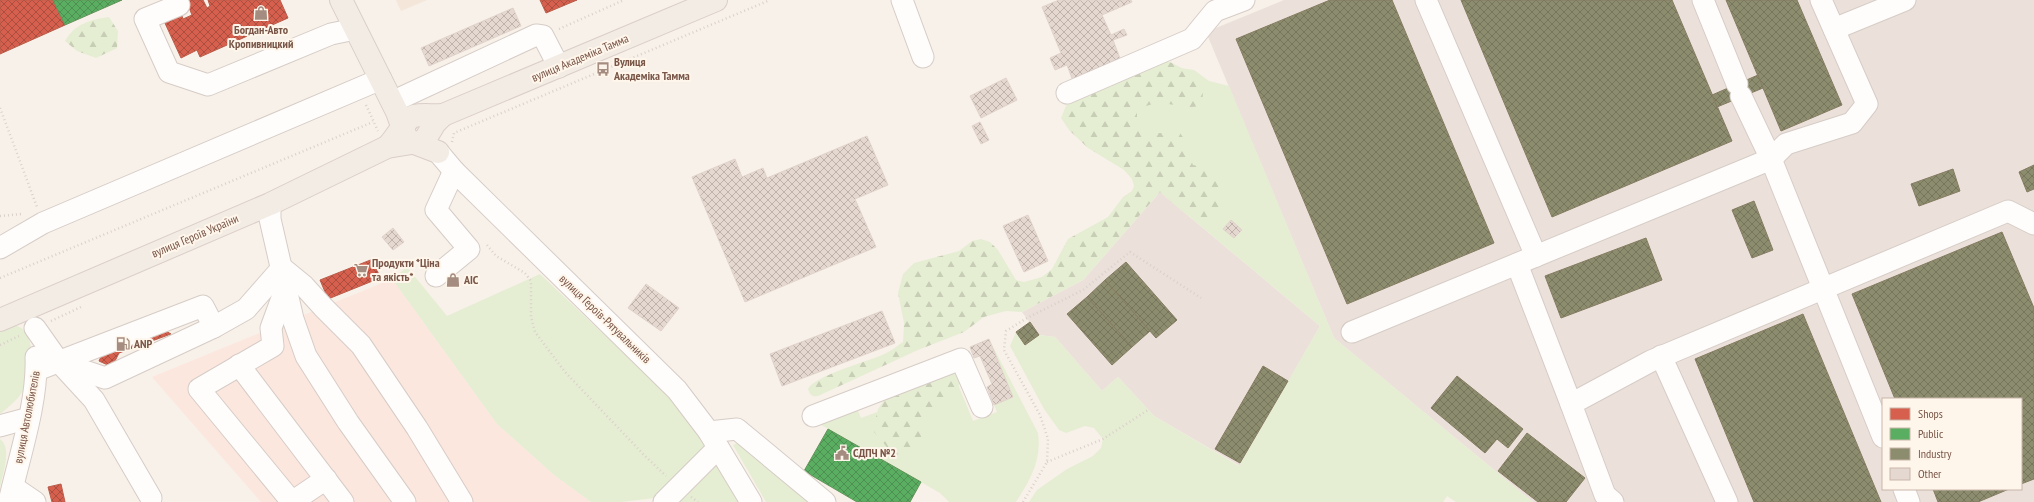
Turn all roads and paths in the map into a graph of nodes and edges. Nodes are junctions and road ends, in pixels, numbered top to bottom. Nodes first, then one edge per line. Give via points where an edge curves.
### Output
1 (341, 0) edge
2 (624, 0) edge
3 (716, 0) edge
4 (770, 0) edge
5 (902, 0) edge
6 (1244, 0) edge
7 (1426, 0) edge
8 (1702, 0) edge
9 (1821, 0) edge
10 (1905, 0) edge
11 (179, 5) dead end
12 (355, 29) junction
13 (1834, 29) junction
14 (547, 43) junction
15 (923, 57) dead end
16 (559, 67) junction
17 (381, 79) junction
18 (1067, 93) dead end
19 (365, 105) dead end
20 (0, 109) edge
21 (373, 122) junction
22 (375, 126) dead end
23 (418, 129) junction
24 (1771, 159) junction
25 (454, 171) junction
26 (270, 204) junction
27 (43, 223) junction
28 (2034, 224) edge
29 (482, 239) dead end
30 (0, 248) edge
31 (1526, 260) junction
32 (436, 276) dead end
33 (284, 277) junction
34 (0, 278) edge
35 (1825, 289) junction
36 (1201, 298) dead end
37 (30, 319) junction
38 (0, 320) edge
39 (214, 327) junction
40 (1352, 332) dead end
41 (1661, 356) junction
42 (58, 362) junction
43 (239, 366) junction
44 (37, 370) junction
45 (1571, 404) junction
46 (982, 407) dead end
47 (1148, 410) dead end
48 (813, 416) dead end
49 (28, 418) junction
50 (0, 426) edge
51 (1882, 434) edge
52 (714, 440) junction
53 (1047, 462) junction
54 (326, 479) junction
55 (678, 487) junction
56 (1904, 490) edge
57 (11, 494) edge
58 (151, 498) dead end
59 (35, 502) edge
60 (292, 502) edge
61 (343, 502) edge
62 (405, 502) edge
63 (462, 502) edge
64 (664, 502) edge
65 (698, 502) edge
66 (751, 502) edge
67 (825, 502) edge
68 (1023, 502) edge
69 (1613, 502) edge
70 (1727, 502) edge
71 (1909, 502) edge

1 - 12 main road, вулиця Героїв-Рятувальників
2 - 14 path via 556,31
3 - 16 main road, вулиця Академіка Тамма
4 - 23 path via 454,133 451,143
5 - 15 street
6 - 18 street via 1215,11 1192,39
7 - 31 street
8 - 24 street
9 - 13 street
10 - 13 street
11 - 12 street via 146,19 169,72 208,85 331,34
12 - 17 main road, вулиця Героїв-Рятувальників
13 - 24 street via 1867,104 1852,123 1786,144
14 - 16 street
14 - 23 street via 543,36 536,34
16 - 23 main road, вулиця Академіка Тамма via 443,115 435,123
17 - 23 main road, вулиця Героїв-Рятувальників
17 - 27 street
19 - 21 path
20 - 27 path
21 - 22 path
21 - 34 path
23 - 25 street, вулиця Героїв-Рятувальників
23 - 26 main road, вулиця Героїв України via 387,147
24 - 31 street
24 - 35 street
25 - 32 street via 436,210 469,249
25 - 52 street, вулиця Героїв-Рятувальників via 677,390
26 - 33 street via 270,219
26 - 37 main road, вулиця Героїв України
27 - 30 street
28 - 35 street via 2008,211
29 - 55 path via 496,256 525,273 531,281 535,332 565,372
31 - 40 street
31 - 45 street
33 - 39 street via 246,309
33 - 43 street via 271,328 273,346
33 - 62 street via 293,319 306,356 348,422
33 - 63 street via 304,286 361,345 418,428
35 - 41 street
35 - 51 street
36 - 53 path via 1130,252 1084,290 1026,318 1006,331 1004,350 1040,415 1048,439
37 - 38 main road, вулиця Героїв України
37 - 42 street
37 - 44 street, вулиця Автолюбителів
39 - 42 street via 104,378
39 - 42 street via 203,306
41 - 45 street
41 - 70 street
42 - 44 street
42 - 58 street via 94,400
43 - 54 street
43 - 60 street via 199,389
44 - 49 street, вулиця Автолюбителів
45 - 69 street via 1605,495
46 - 48 street via 961,359
47 - 53 path via 1103,439
49 - 50 street
49 - 57 street, вулиця Автолюбителів
52 - 55 street
52 - 66 street, вулиця Героїв-Рятувальників
52 - 67 street via 737,429
53 - 68 path
54 - 60 street
54 - 61 street
55 - 64 street
55 - 65 path
56 - 71 street
57 - 59 street

